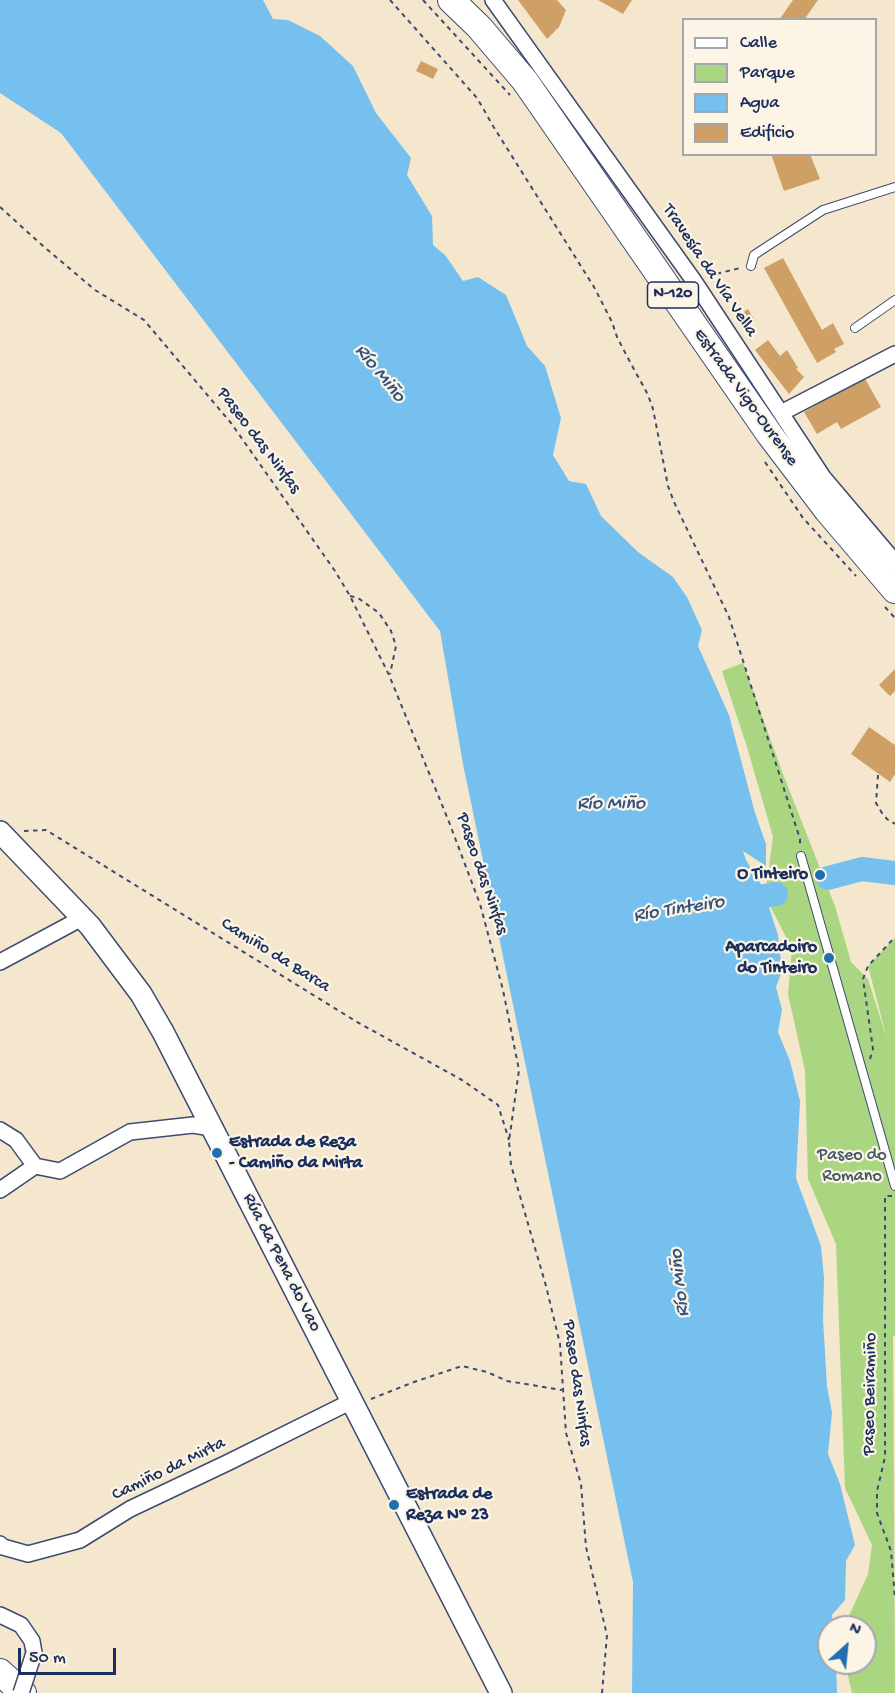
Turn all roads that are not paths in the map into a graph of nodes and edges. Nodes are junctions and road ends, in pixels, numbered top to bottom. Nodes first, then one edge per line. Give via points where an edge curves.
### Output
1 (451, 0) edge
2 (493, 0) edge
3 (895, 187) edge
4 (751, 266) road end
5 (895, 300) edge
6 (855, 328) dead end
7 (895, 354) edge
8 (781, 413) junction
9 (895, 562) edge
10 (895, 590) edge
11 (0, 832) edge
12 (801, 856) road end
13 (82, 918) junction
14 (0, 962) edge
15 (212, 1128) junction
16 (0, 1130) edge
17 (35, 1166) junction
18 (895, 1186) edge
19 (0, 1190) edge
20 (353, 1404) junction
21 (0, 1544) edge
22 (0, 1615) edge
23 (0, 1672) edge
24 (22, 1693) edge
25 (501, 1693) edge

1 - 10 highway, Estrada Vigo-Ourense / N-120 via 525,81 770,435
2 - 8 street, Travesía da Vía Vella via 694,280
3 - 4 lane via 823,210 754,255
5 - 6 lane
7 - 8 street
8 - 9 street, Travesía da Vía Vella via 823,477
11 - 13 main road, Rúa da Pena do Vao
12 - 18 lane
13 - 14 street
13 - 15 main road, Rúa da Pena do Vao via 141,994
15 - 17 street via 193,1125 130,1132 60,1171
15 - 20 main road, Rúa da Pena do Vao
16 - 17 street via 16,1140
17 - 19 street
20 - 21 street, Camiño da Mirta via 130,1509 80,1540 28,1554
20 - 25 main road, Rúa da Pena do Vao
22 - 24 street, bridge via 21,1625 32,1641 34,1653
23 - 24 highway

